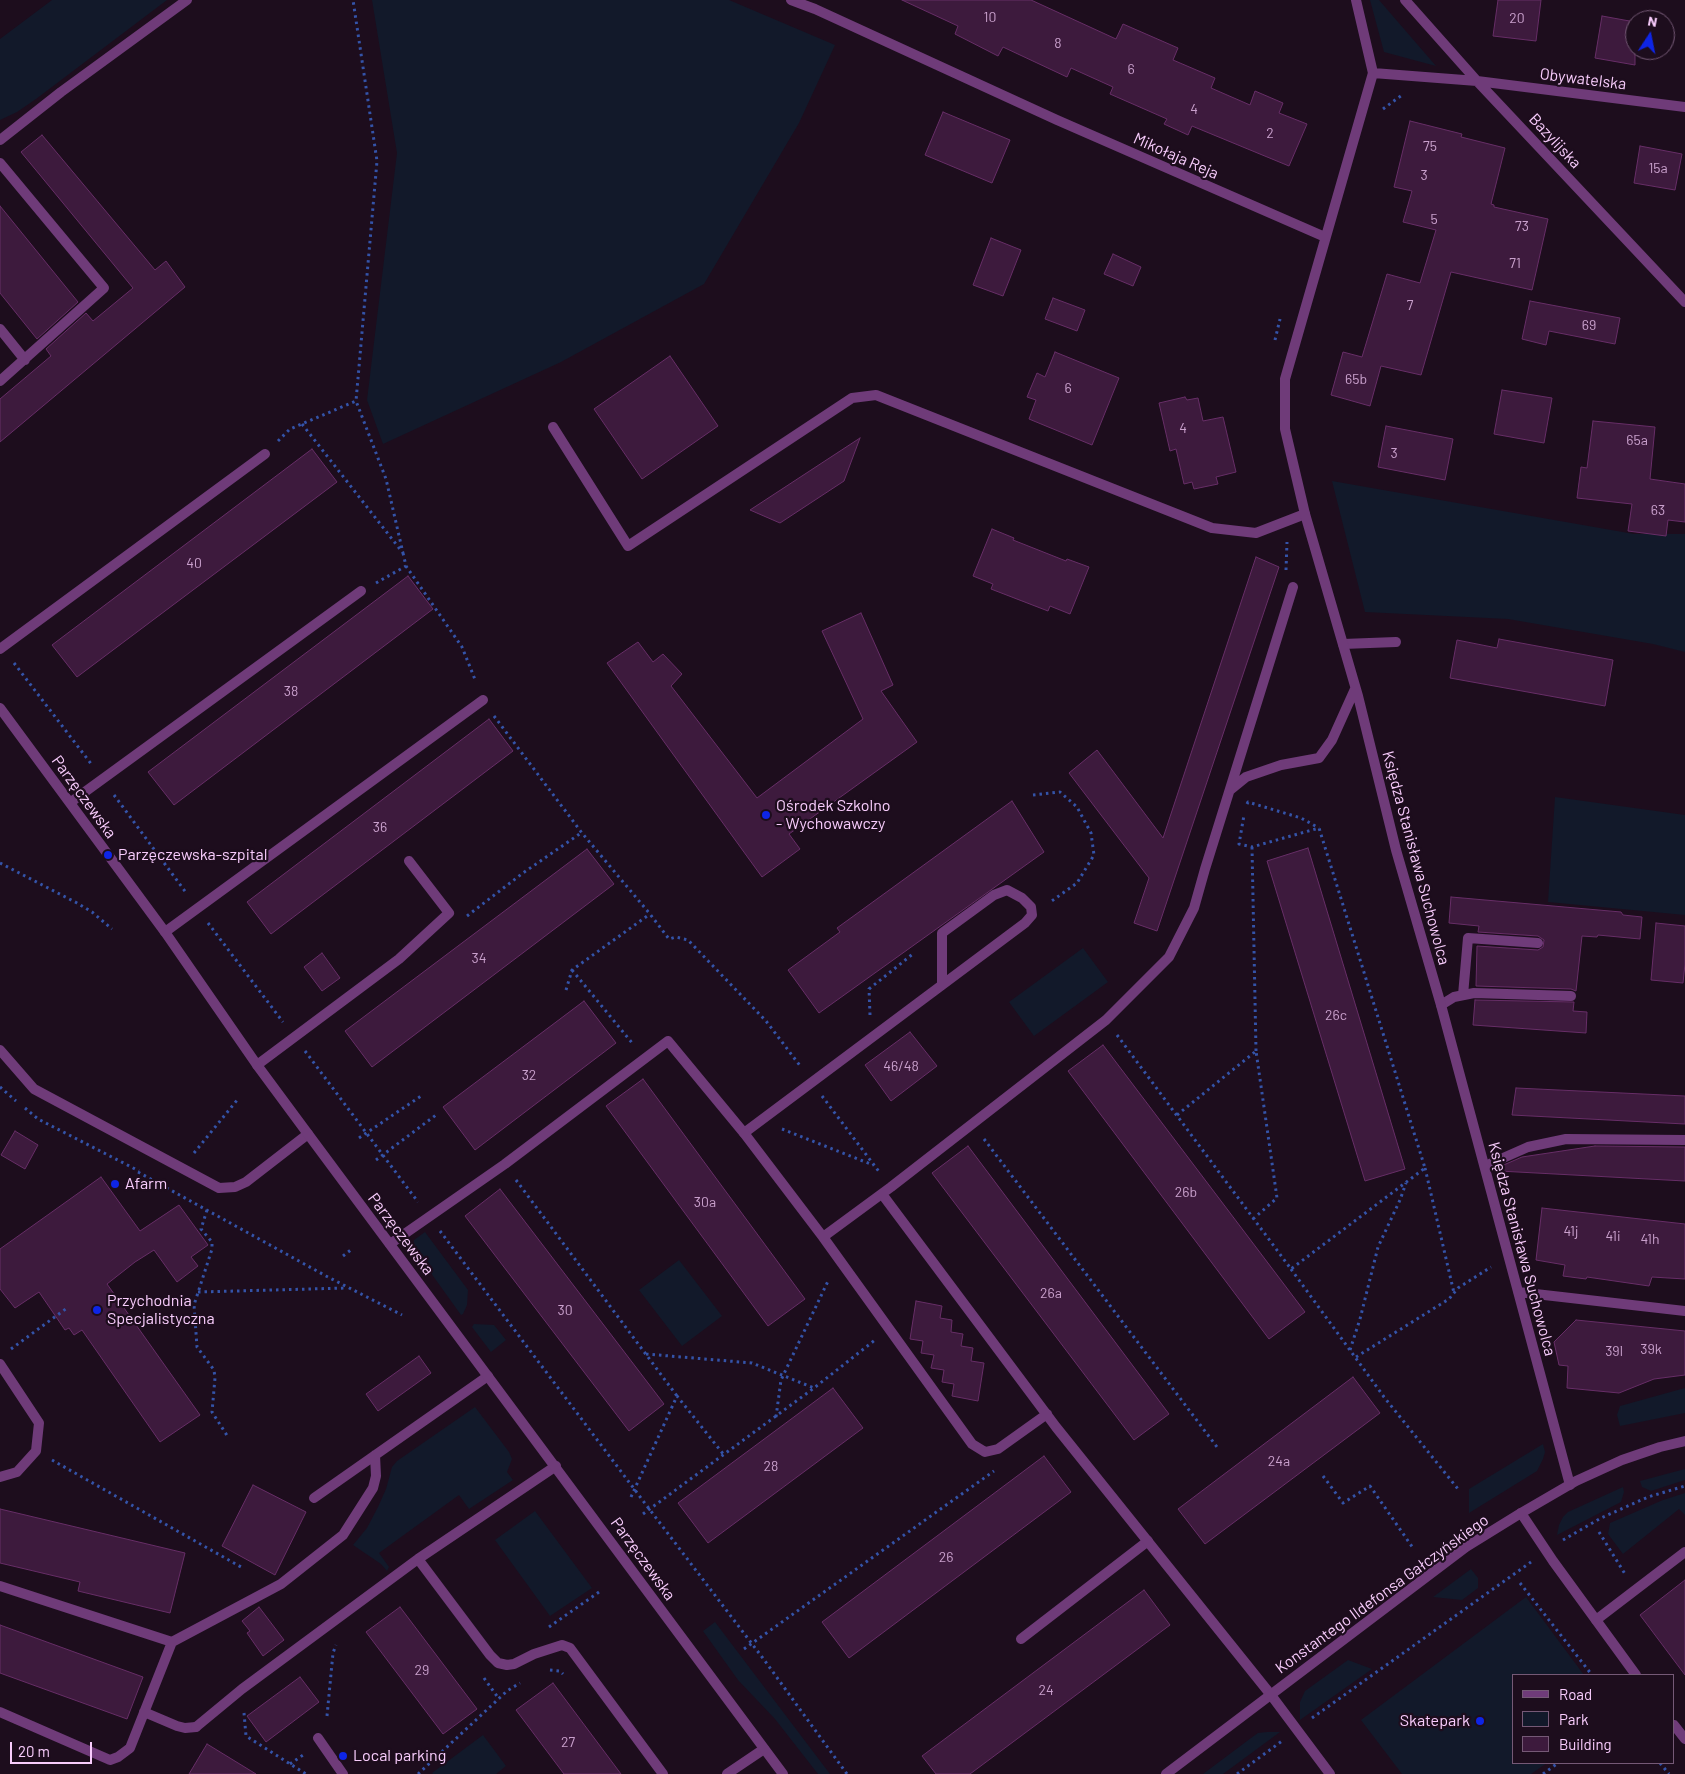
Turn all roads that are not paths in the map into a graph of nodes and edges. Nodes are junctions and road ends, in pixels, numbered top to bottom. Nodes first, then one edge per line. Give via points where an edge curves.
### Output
1 (187, 0) edge
2 (791, 0) edge
3 (1356, 0) edge
4 (1405, 0) edge
5 (1373, 73) junction
6 (1477, 81) junction
7 (1685, 107) edge
8 (0, 140) edge
9 (0, 163) edge
10 (1324, 237) junction
11 (1685, 302) edge
12 (0, 329) edge
13 (25, 360) junction
14 (0, 381) edge
15 (553, 427) dead end
16 (265, 454) road end
17 (1305, 514) junction
18 (1293, 588) dead end
19 (361, 591) road end
20 (1396, 642) dead end
21 (1343, 644) junction
22 (0, 649) edge
23 (1355, 689) junction
24 (483, 700) road end
25 (0, 708) edge
26 (1230, 790) junction
27 (71, 802) junction
28 (409, 861) dead end
29 (165, 932) junction
30 (1538, 943) dead end
31 (942, 985) junction
32 (1463, 995) junction
33 (1571, 996) dead end
34 (1441, 1005) junction
35 (0, 1050) edge
36 (257, 1065) junction
37 (744, 1132) junction
38 (308, 1134) junction
39 (1685, 1140) edge
40 (1485, 1166) junction
41 (887, 1191) junction
42 (823, 1238) junction
43 (390, 1244) junction
44 (1518, 1292) junction
45 (1685, 1311) edge
46 (0, 1364) edge
47 (488, 1376) junction
48 (1047, 1414) junction
49 (1685, 1441) edge
50 (375, 1455) junction
51 (556, 1466) junction
52 (0, 1477) edge
53 (1570, 1485) junction
54 (314, 1498) dead end
55 (1521, 1512) junction
56 (1148, 1541) junction
57 (1685, 1552) edge
58 (418, 1559) junction
59 (0, 1586) edge
60 (1596, 1620) junction
61 (1021, 1639) dead end
62 (172, 1642) junction
63 (1635, 1674) edge
64 (1271, 1694) junction
65 (0, 1712) edge
66 (144, 1712) junction
67 (1675, 1726) edge
68 (318, 1738) dead end
69 (1685, 1739) edge
70 (764, 1749) junction
71 (343, 1774) edge
72 (663, 1774) edge
73 (727, 1774) edge
74 (783, 1774) edge
75 (1166, 1774) edge
76 (1330, 1774) edge

1 - 8 street
2 - 10 street, Mikołaja Reja
3 - 5 street
4 - 6 street, Bazylijska
5 - 6 street, Obywatelska
5 - 10 street
6 - 7 street, Obywatelska
6 - 11 street, Bazylijska
9 - 13 street via 104,288
10 - 17 street, Księdza Stanisława Suchowolca via 1285,379 1285,429
12 - 13 street
13 - 14 street
15 - 17 street via 628,546 852,398 876,395 1212,528 1256,533
16 - 22 street
17 - 21 street, Księdza Stanisława Suchowolca
18 - 26 street
19 - 27 street
20 - 21 street
21 - 23 street, Księdza Stanisława Suchowolca
23 - 26 street via 1332,740 1319,758 1282,765 1246,777
23 - 34 street, Księdza Stanisława Suchowolca via 1396,850
24 - 29 street
25 - 27 street, Parzęczewska
26 - 41 street via 1194,908 1169,957 1106,1020
27 - 29 street, Parzęczewska
28 - 36 street via 449,913 399,959
29 - 36 street, Parzęczewska
30 - 32 street via 1468,938
31 - 31 street via 1025,923 1032,914 1031,907 1007,890 994,895 942,933
31 - 37 street
32 - 33 street via 1474,992
32 - 34 street
34 - 40 street, Księdza Stanisława Suchowolca
35 - 38 street via 34,1089 219,1188 246,1182
36 - 38 street, Parzęczewska
37 - 42 street
37 - 43 street via 668,1041 505,1164
38 - 43 street, Parzęczewska
39 - 40 street via 1566,1139 1528,1148
40 - 44 street, Księdza Stanisława Suchowolca
41 - 42 street
41 - 48 street
42 - 48 street via 972,1444 985,1452 998,1449
43 - 47 street, Parzęczewska
44 - 45 street
44 - 53 street, Księdza Stanisława Suchowolca
46 - 52 street via 39,1422 36,1451 17,1472
47 - 50 street
47 - 51 street, Parzęczewska
48 - 56 street
49 - 53 street, Konstantego Ildefonsa Gałczyńskiego via 1622,1460
50 - 54 street
50 - 62 street via 376,1476 372,1488 342,1535 281,1584
51 - 58 street
51 - 70 street, Parzęczewska
53 - 55 street, Konstantego Ildefonsa Gałczyńskiego
55 - 60 street
55 - 64 street, Konstantego Ildefonsa Gałczyńskiego via 1430,1573
56 - 61 street
56 - 64 street
57 - 60 street
58 - 66 street via 242,1689 196,1727 177,1726
58 - 72 street via 498,1663 514,1664 562,1645 570,1648
59 - 62 street
60 - 63 street
62 - 66 street
64 - 75 street, Konstantego Ildefonsa Gałczyńskiego
64 - 76 street
65 - 66 street via 110,1760 130,1748
67 - 69 street
68 - 71 street
70 - 73 street
70 - 74 street, Parzęczewska

